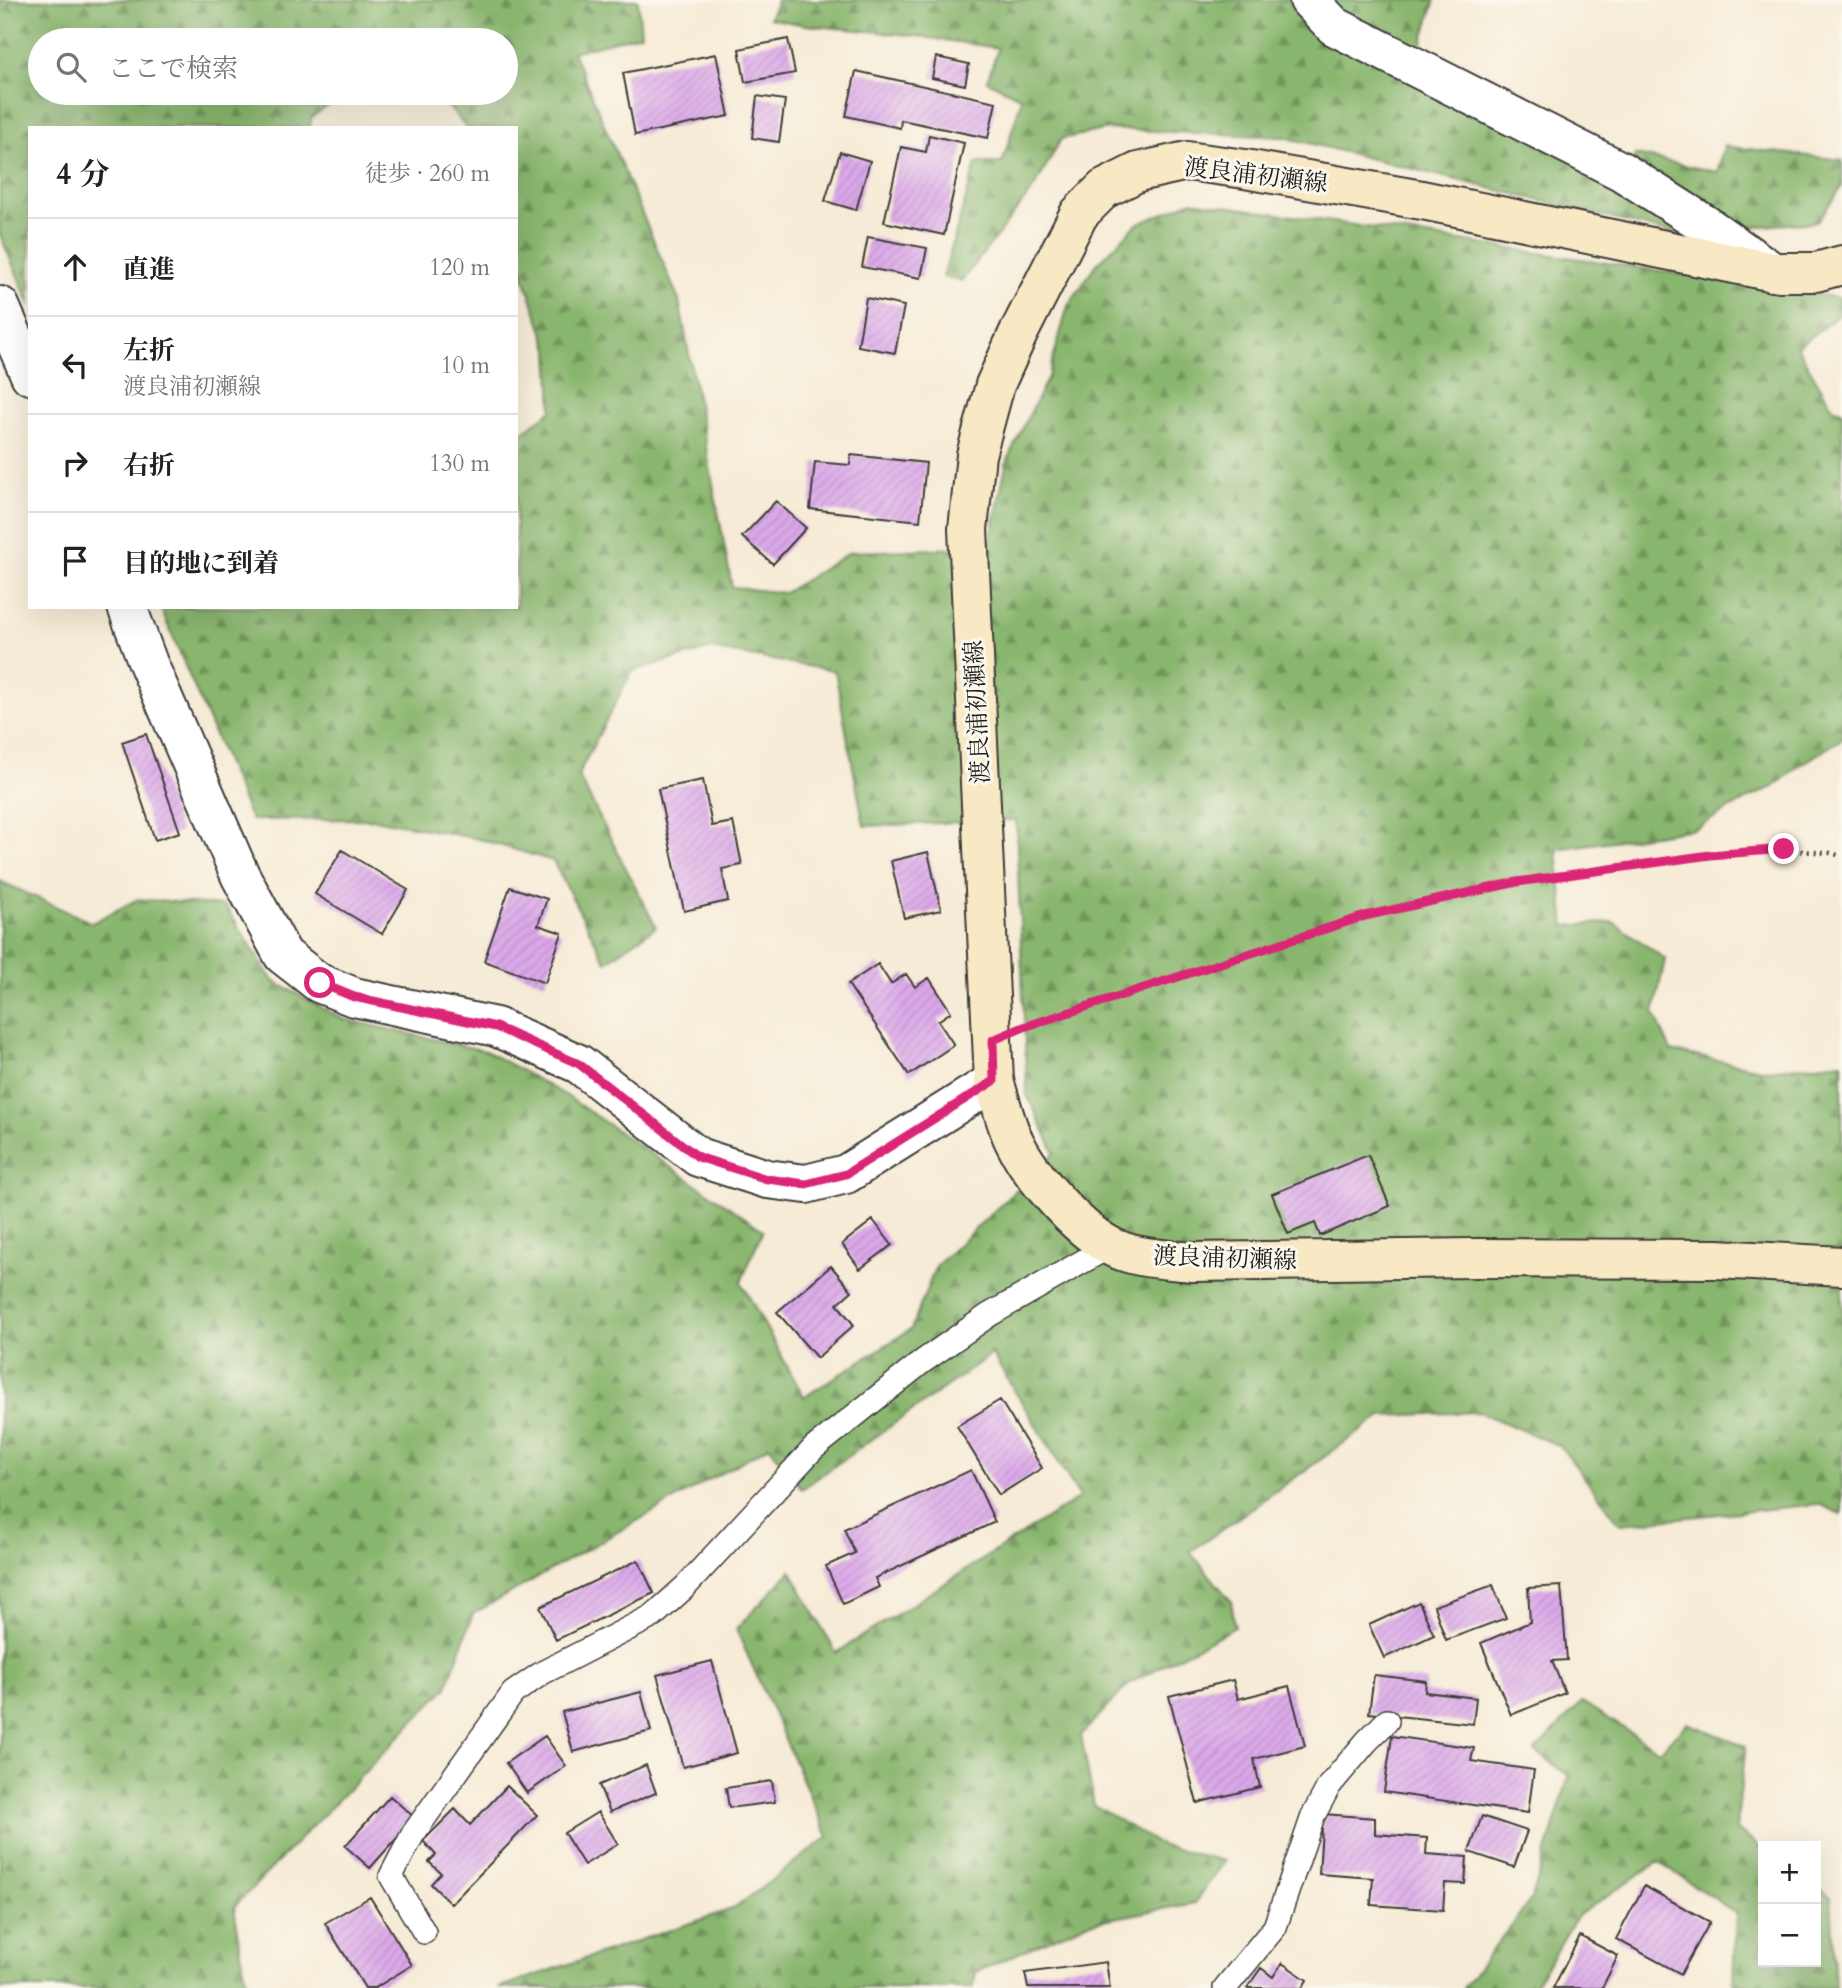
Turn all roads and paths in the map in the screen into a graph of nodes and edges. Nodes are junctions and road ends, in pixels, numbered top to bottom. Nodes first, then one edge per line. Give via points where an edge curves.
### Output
1 (1309, 0) edge
2 (1842, 265) edge
3 (1773, 272) junction
4 (0, 306) edge
5 (28, 370) edge
6 (128, 609) edge
7 (1842, 856) edge
8 (993, 1040) junction
9 (994, 1081) junction
10 (1110, 1246) junction
11 (1842, 1266) edge
12 (1387, 1721) dead end
13 (424, 1932) dead end
14 (1225, 1988) edge

1 - 3 street via 1334,26 1621,171
2 - 3 main road, 渡良浦初瀬線 via 1816,272
3 - 8 main road, 渡良浦初瀬線 via 1422,200 1187,161 1138,172 1104,189 1079,214 1018,334 995,385 976,455 968,529
4 - 5 street
6 - 9 street via 240,875 283,955 320,983 354,997 496,1027 579,1064 698,1157 767,1179 806,1184 846,1174
7 - 8 path via 1784,849 1517,882 1365,916
8 - 9 main road, 渡良浦初瀬線
9 - 10 main road, 渡良浦初瀬線 via 1014,1141 1032,1172 1082,1226
10 - 11 main road, 渡良浦初瀬線 via 1147,1257 1193,1262 1703,1259
10 - 13 lane via 967,1331 814,1448 653,1616 542,1673 513,1693 413,1834 391,1876
12 - 14 lane via 1329,1786 1313,1816 1275,1927

